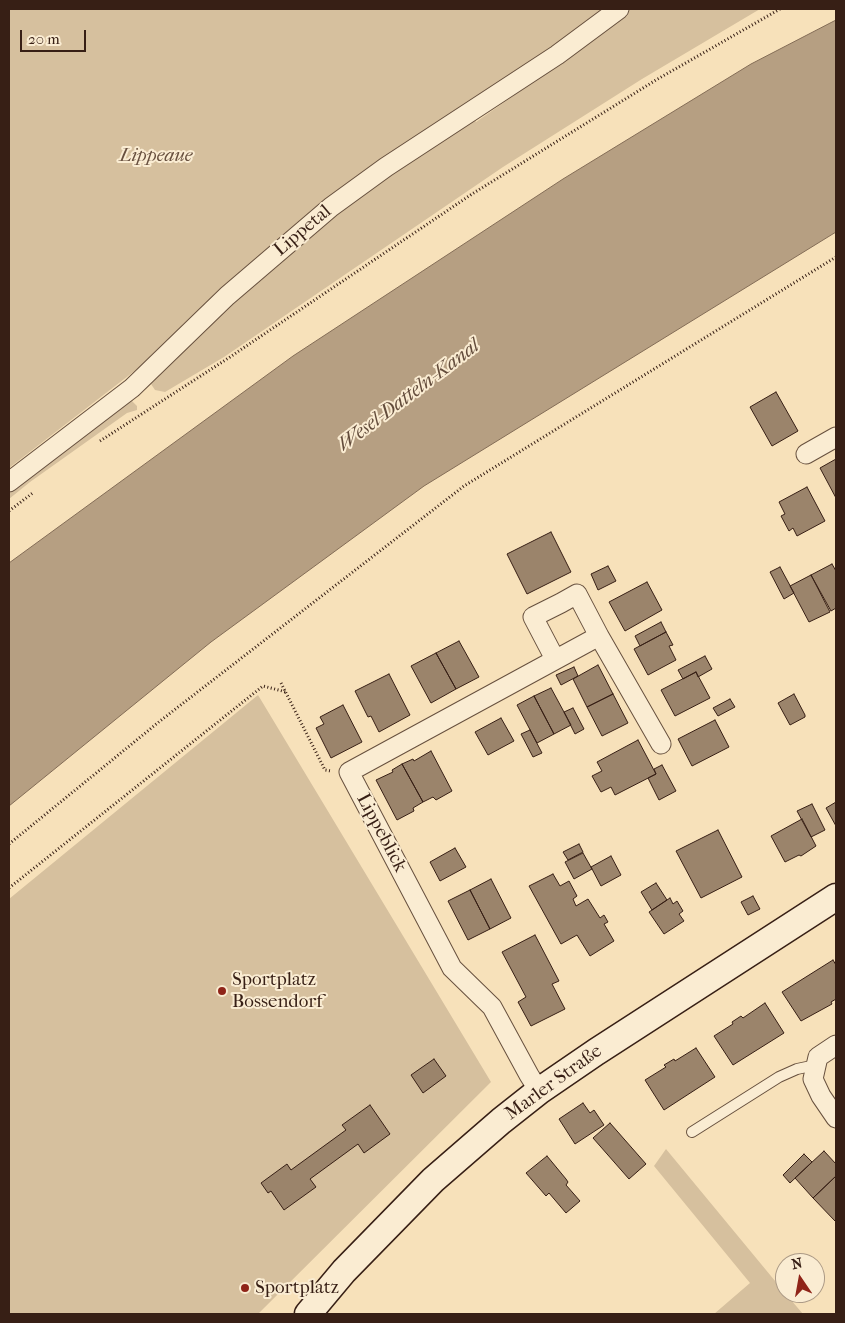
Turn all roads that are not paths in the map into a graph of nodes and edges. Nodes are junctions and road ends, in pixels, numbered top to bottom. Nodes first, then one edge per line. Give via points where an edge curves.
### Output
1 (619, 9) edge
2 (836, 437) edge
3 (806, 454) dead end
4 (9, 482) edge
5 (600, 636) junction
6 (556, 659) junction
7 (661, 744) dead end
8 (836, 897) edge
9 (836, 1045) edge
10 (816, 1065) junction
11 (539, 1091) junction
12 (836, 1118) edge
13 (692, 1132) dead end
14 (308, 1314) edge

1 - 4 street, Lippetal via 331,207 227,296 132,388
2 - 3 street
5 - 6 street, Lippeblick
5 - 6 street via 577,594 533,617
5 - 7 street
6 - 11 street, Lippeblick via 349,772 452,968 492,1007
8 - 11 main road, Marler Straße
9 - 10 street via 818,1057
10 - 12 street via 813,1079
10 - 13 lane via 779,1077
11 - 14 main road, Marler Straße via 433,1180

